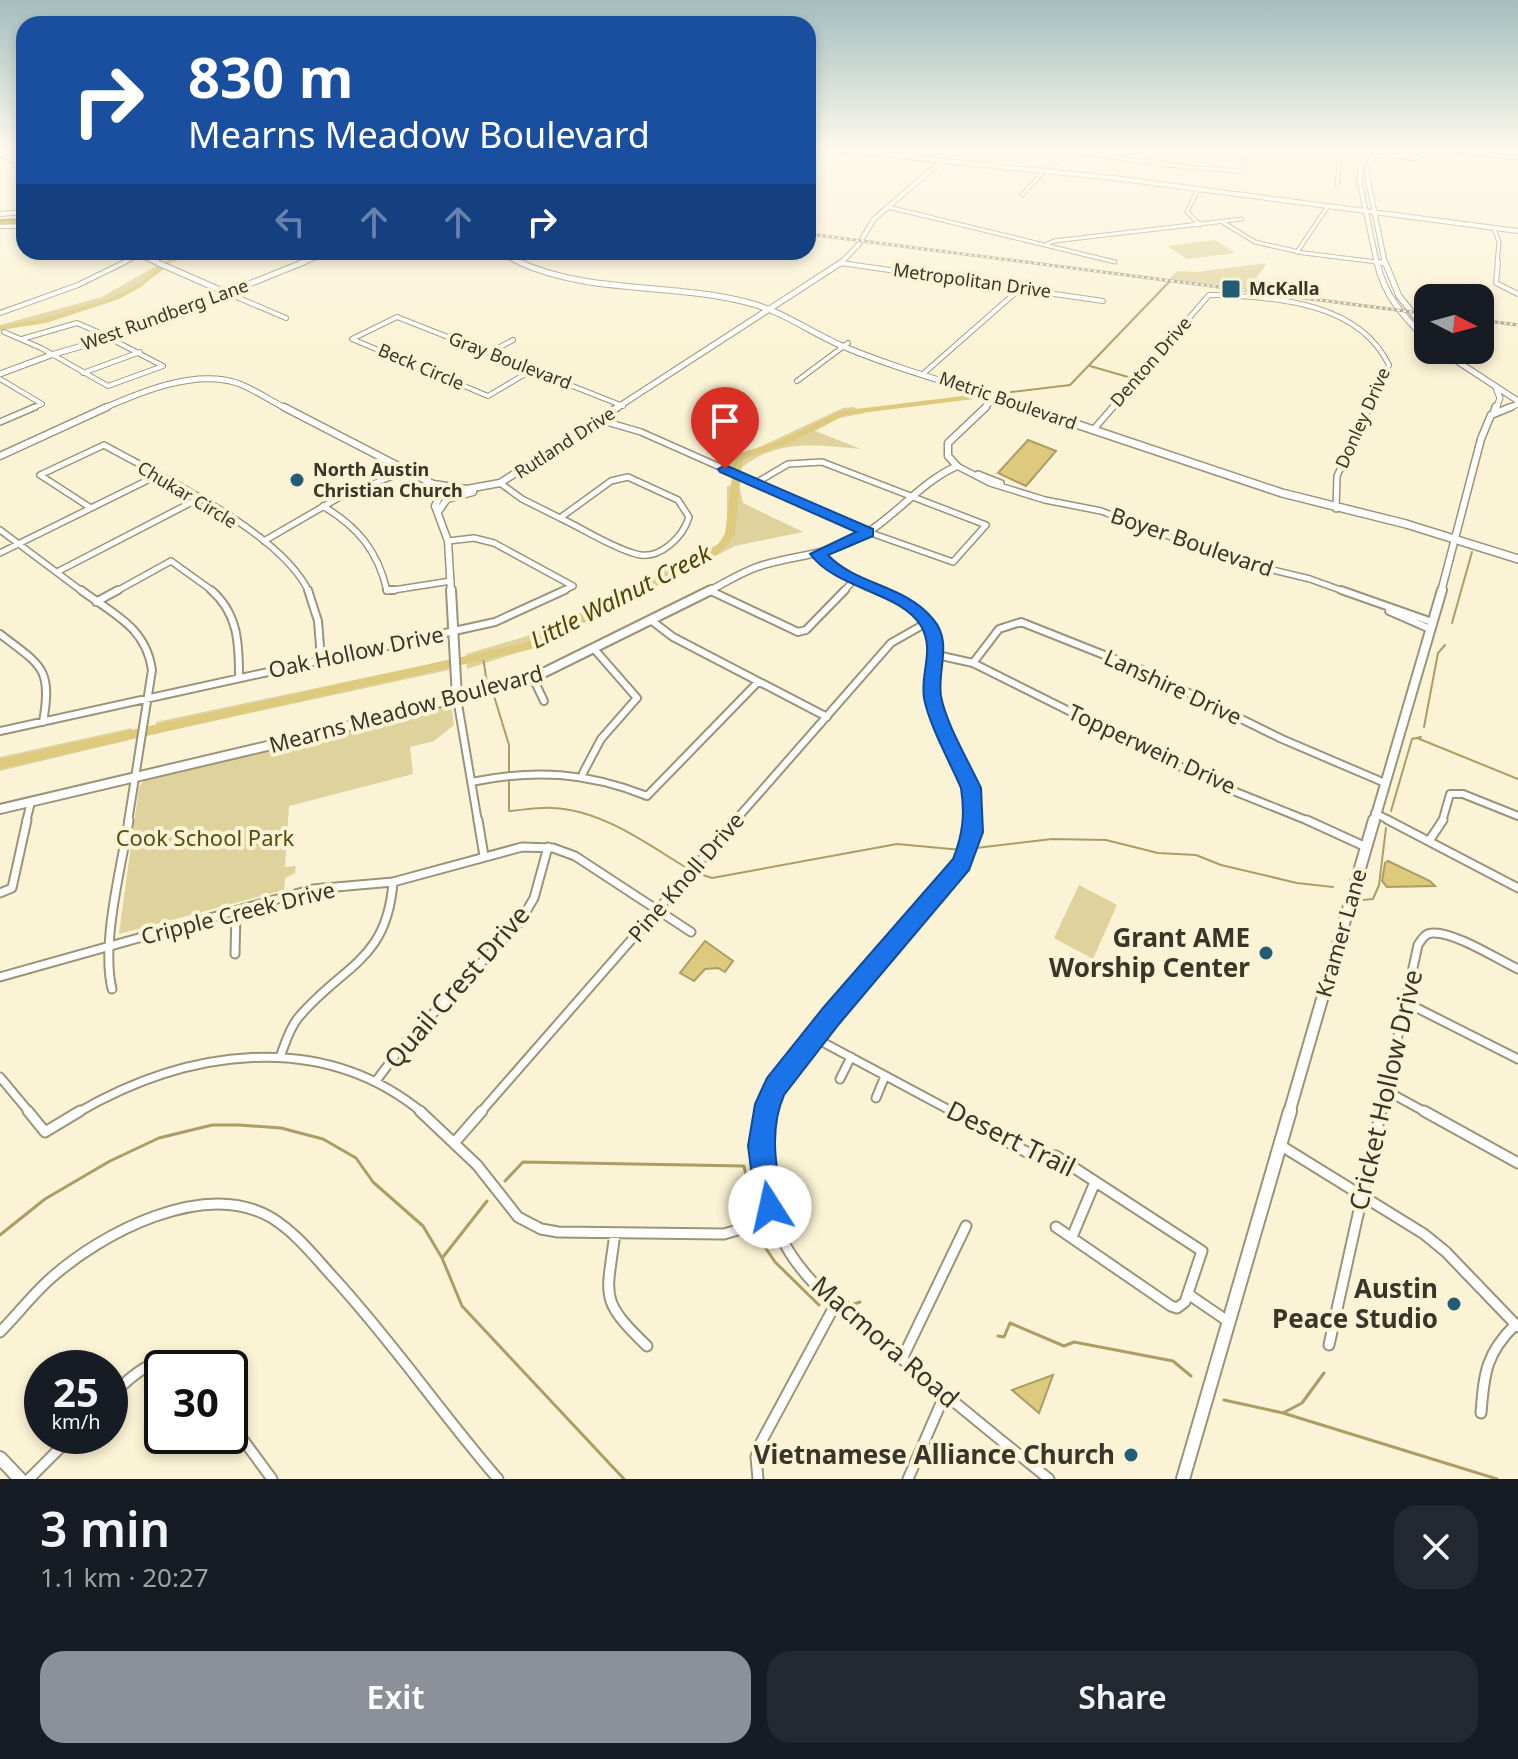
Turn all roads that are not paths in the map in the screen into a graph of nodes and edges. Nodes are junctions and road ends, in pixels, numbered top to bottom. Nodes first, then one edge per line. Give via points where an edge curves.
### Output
1 (877, 217) edge
2 (929, 217) edge
3 (1192, 217) edge
4 (1321, 217) edge
5 (1367, 217) edge
6 (1374, 217) edge
7 (1411, 217) edge
8 (1242, 219) dead end
9 (1222, 222) junction
10 (1200, 225) junction
11 (1494, 228) junction
12 (1518, 231) edge
13 (1045, 245) junction
14 (1297, 252) junction
15 (123, 260) edge
16 (152, 260) edge
17 (302, 260) edge
18 (308, 260) edge
19 (517, 260) edge
20 (530, 260) edge
21 (1115, 262) dead end
22 (1376, 262) junction
23 (841, 263) junction
24 (1385, 263) junction
25 (576, 276) junction
26 (1017, 287) junction
27 (225, 292) junction
28 (1518, 294) edge
29 (1103, 301) dead end
30 (771, 308) junction
31 (1326, 310) joint
32 (0, 313) edge
33 (1414, 316) edge
34 (397, 317) joint
35 (286, 318) dead end
36 (1414, 327) edge
37 (4, 332) dead end
38 (100, 333) dead end
39 (22, 339) junction
40 (513, 340) dead end
41 (117, 342) dead end
42 (846, 344) junction
43 (140, 352) junction
44 (489, 353) junction
45 (49, 354) junction
46 (1461, 364) edge
47 (1468, 364) edge
48 (533, 370) junction
49 (926, 372) junction
50 (83, 373) junction
51 (0, 375) edge
52 (797, 381) dead end
53 (1496, 388) junction
54 (998, 396) junction
55 (1518, 400) edge
56 (623, 406) junction
57 (1494, 413) junction
58 (600, 420) junction
59 (0, 422) edge
60 (1094, 428) junction
61 (0, 456) edge
62 (957, 466) junction
63 (405, 471) junction
64 (156, 476) junction
65 (500, 483) junction
66 (755, 483) junction
67 (486, 486) junction
68 (444, 487) junction
69 (914, 496) junction
70 (196, 500) junction
71 (323, 506) junction
72 (1336, 506) junction
73 (91, 508) junction
74 (438, 512) junction
75 (560, 518) junction
76 (0, 530) edge
77 (868, 532) junction
78 (1457, 537) junction
79 (264, 541) junction
80 (448, 541) junction
81 (18, 544) junction
82 (0, 553) edge
83 (818, 554) junction
84 (1518, 556) edge
85 (57, 572) junction
86 (854, 580) junction
87 (451, 581) junction
88 (711, 591) junction
89 (96, 602) junction
90 (652, 621) junction
91 (928, 622) junction
92 (1431, 626) junction
93 (454, 632) junction
94 (0, 634) edge
95 (595, 650) junction
96 (937, 655) junction
97 (321, 659) junction
98 (973, 663) junction
99 (239, 676) junction
100 (533, 678) junction
101 (758, 682) junction
102 (148, 697) junction
103 (457, 698) junction
104 (544, 701) dead end
105 (827, 717) junction
106 (43, 722) junction
107 (0, 731) edge
108 (583, 773) junction
109 (133, 777) junction
110 (471, 782) junction
111 (1385, 783) junction
112 (31, 802) junction
113 (0, 809) edge
114 (1375, 813) junction
115 (1518, 816) edge
116 (1429, 841) junction
117 (548, 847) junction
118 (1366, 847) junction
119 (484, 856) junction
120 (393, 882) junction
121 (1518, 888) edge
122 (0, 893) edge
123 (657, 909) junction
124 (236, 912) junction
125 (691, 932) dead end
126 (109, 946) junction
127 (235, 954) dead end
128 (1518, 969) edge
129 (0, 977) edge
130 (112, 989) dead end
131 (1405, 1002) junction
132 (813, 1037) junction
133 (280, 1057) junction
134 (851, 1057) junction
135 (1518, 1059) edge
136 (885, 1076) junction
137 (0, 1077) edge
138 (840, 1079) dead end
139 (376, 1081) junction
140 (1385, 1090) junction
141 (876, 1098) dead end
142 (454, 1143) junction
143 (1280, 1145) junction
144 (1518, 1163) edge
145 (1095, 1182) junction
146 (1363, 1195) junction
147 (774, 1219) junction
148 (966, 1226) dead end
149 (1056, 1227) dead end
150 (615, 1233) junction
151 (1072, 1237) junction
152 (1188, 1294) junction
153 (835, 1305) junction
154 (1229, 1322) junction
155 (1517, 1326) edge
156 (0, 1332) edge
157 (1329, 1345) dead end
158 (647, 1346) dead end
159 (902, 1359) junction
160 (144, 1367) edge
161 (128, 1380) edge
162 (945, 1394) junction
163 (1481, 1413) dead end
164 (248, 1446) edge
165 (54, 1454) edge
166 (0, 1458) edge
167 (20, 1479) edge
168 (29, 1479) edge
169 (272, 1479) edge
170 (498, 1479) edge
171 (758, 1479) edge
172 (908, 1479) edge
173 (1049, 1479) edge
174 (1183, 1479) edge

1 - 23 street, Rutland Drive
2 - 13 street
3 - 10 street
4 - 14 street
5 - 22 main road
6 - 24 main road
7 - 11 main road
8 - 9 street
9 - 10 street
9 - 14 street via 1253,242
10 - 13 street
11 - 12 main road
11 - 28 street via 1499,242 1496,283
13 - 21 street
14 - 22 street
15 - 32 street via 71,288
16 - 27 street
17 - 27 main road, West Rundberg Lane
18 - 27 main road, West Rundberg Lane
19 - 25 main road, Metric Boulevard
20 - 25 main road, Metric Boulevard
22 - 24 street
22 - 36 main road via 1386,293
23 - 26 street, Metropolitan Drive
23 - 30 street, Rutland Drive
24 - 33 main road via 1396,295
25 - 30 main road, Metric Boulevard via 695,290
26 - 29 street, Metropolitan Drive
26 - 49 street
27 - 35 street
27 - 45 main road, West Rundberg Lane via 138,327
30 - 42 main road, Metric Boulevard
30 - 56 street, Rutland Drive
31 - 60 street, Denton Drive via 1209,295
31 - 72 street, Donley Drive via 1376,346 1389,365 1337,476
34 - 44 street, Gray Boulevard
34 - 48 street, Beck Circle via 352,339 488,396
37 - 39 street
38 - 39 street via 77,323
39 - 45 street
40 - 44 street
41 - 43 street
42 - 49 main road, Metric Boulevard
42 - 52 street
43 - 50 street
43 - 50 street via 163,366 112,387
44 - 48 street, Gray Boulevard
45 - 50 street
45 - 51 main road, West Rundberg Lane
46 - 53 main road
47 - 55 main road
48 - 56 street, Gray Boulevard
49 - 54 main road, Metric Boulevard
51 - 59 street via 42,404
53 - 55 main road
53 - 57 main road via 1500,398
54 - 60 main road, Metric Boulevard
54 - 62 street via 948,443 948,456
55 - 57 street
56 - 58 street, Rutland Drive
57 - 78 street, Kramer Lane via 1481,439
58 - 65 street, Rutland Drive
58 - 66 street via 641,432
60 - 72 main road, Metric Boulevard
61 - 63 street, Rutland Drive via 152,389 213,378 237,383
62 - 69 street, Mearns Meadow Boulevard via 935,476
62 - 92 street, Boyer Boulevard via 1045,500 1101,511 1236,561 1310,579
63 - 68 street, Rutland Drive
63 - 71 street
64 - 70 street, Chukar Circle
64 - 73 street
64 - 73 street, Chukar Circle via 104,445 40,475
65 - 67 street, Rutland Drive
65 - 75 street
66 - 69 street via 777,468 811,460
66 - 77 street
67 - 68 street, Rutland Drive
67 - 74 street via 447,499
68 - 74 street via 435,502
69 - 77 street, Mearns Meadow Boulevard
69 - 77 street via 986,525 953,562
70 - 79 street, Chukar Circle
70 - 85 street
71 - 79 street
71 - 87 street via 366,538 378,557 387,591
72 - 78 main road, Metric Boulevard
73 - 81 street
74 - 80 street
75 - 75 street via 647,557 680,535 689,517 678,500 628,477 611,481
76 - 81 street
77 - 83 street, Mearns Meadow Boulevard
78 - 84 main road, Metric Boulevard
78 - 92 street, Kramer Lane
79 - 97 street, Chukar Circle via 306,586 317,614
80 - 87 street
80 - 93 street, Oak Hollow Drive via 474,538 494,543 573,586 507,618
81 - 82 street
81 - 85 street
83 - 86 street
83 - 88 street, Mearns Meadow Boulevard via 757,567
85 - 89 street
86 - 88 street via 798,632
86 - 91 street via 903,602
87 - 93 street
88 - 90 street, Mearns Meadow Boulevard
89 - 99 street via 171,561 218,594 233,613 240,636
89 - 102 street via 146,642 152,663
90 - 95 street, Mearns Meadow Boulevard
90 - 101 street
91 - 96 street, Macmora Road
91 - 105 street, Pine Knoll Drive via 891,643
92 - 111 street, Kramer Lane
93 - 97 street, Oak Hollow Drive
93 - 103 street
94 - 106 street via 48,678
95 - 100 street, Mearns Meadow Boulevard
95 - 108 street via 637,698 601,739
96 - 98 street, Topperwein Drive
96 - 132 street, Macmora Road via 933,701 971,788 969,852
97 - 99 street, Oak Hollow Drive
98 - 111 street, Lanshire Drive via 1003,625 1021,622 1142,670
98 - 118 street, Topperwein Drive via 1211,782
99 - 102 street, Oak Hollow Drive
100 - 103 street, Mearns Meadow Boulevard
100 - 104 street
101 - 105 street
101 - 108 street via 647,796
102 - 106 street, Oak Hollow Drive
102 - 109 street
103 - 109 street, Mearns Meadow Boulevard
103 - 110 street
105 - 123 street, Pine Knoll Drive
106 - 107 street, Oak Hollow Drive
108 - 110 street via 512,773
109 - 112 street, Mearns Meadow Boulevard
109 - 126 street
110 - 119 street
111 - 114 street, Kramer Lane
112 - 113 street, Mearns Meadow Boulevard
112 - 122 street via 12,888
114 - 116 street
114 - 118 street, Kramer Lane
115 - 116 street via 1463,794 1450,794 1441,827
116 - 121 street
117 - 119 street, Cripple Creek Drive
117 - 123 street, Cripple Creek Drive via 575,856
117 - 139 street, Quail Crest Drive via 534,898 520,922 403,1045
118 - 143 street, Kramer Lane
119 - 120 street, Cripple Creek Drive
120 - 124 street, Cripple Creek Drive via 326,886
120 - 133 street via 392,915 382,935 299,1017
123 - 125 street, Cripple Creek Drive
123 - 142 street, Pine Knoll Drive
124 - 126 street, Cripple Creek Drive
124 - 127 street
126 - 129 street, Cripple Creek Drive
126 - 130 street
128 - 131 street, Cricket Hollow Drive via 1432,933 1418,945
131 - 135 street
131 - 140 street, Cricket Hollow Drive
132 - 134 street, Desert Trail
132 - 147 street, Macmora Road via 776,1087 763,1124 762,1168
133 - 137 street via 220,1061 149,1078 45,1132
133 - 139 street via 317,1060
134 - 136 street, Desert Trail
134 - 138 street
136 - 141 street
136 - 145 street, Desert Trail via 1032,1155 1056,1156
139 - 142 street via 409,1101
140 - 144 street
140 - 146 street, Cricket Hollow Drive
142 - 150 street via 511,1214 529,1226
143 - 146 street
143 - 154 street, Kramer Lane
145 - 151 street
145 - 152 street, Desert Trail via 1202,1251
146 - 155 street via 1446,1252
146 - 157 street, Cricket Hollow Drive
147 - 150 street via 724,1234
147 - 153 street, Macmora Road via 799,1265
148 - 159 street
149 - 151 street
150 - 158 street via 611,1305
151 - 152 street via 1171,1306 1182,1305
152 - 154 street
153 - 159 street, Macmora Road
153 - 171 street via 759,1446
154 - 174 street, Kramer Lane
155 - 163 street via 1487,1357
156 - 170 street via 51,1278 116,1232 182,1209 244,1208 270,1217 296,1236 382,1330 446,1419
159 - 162 street, Macmora Road
160 - 161 street
162 - 172 street
162 - 173 street, Macmora Road
164 - 169 street
165 - 168 street
166 - 167 street

